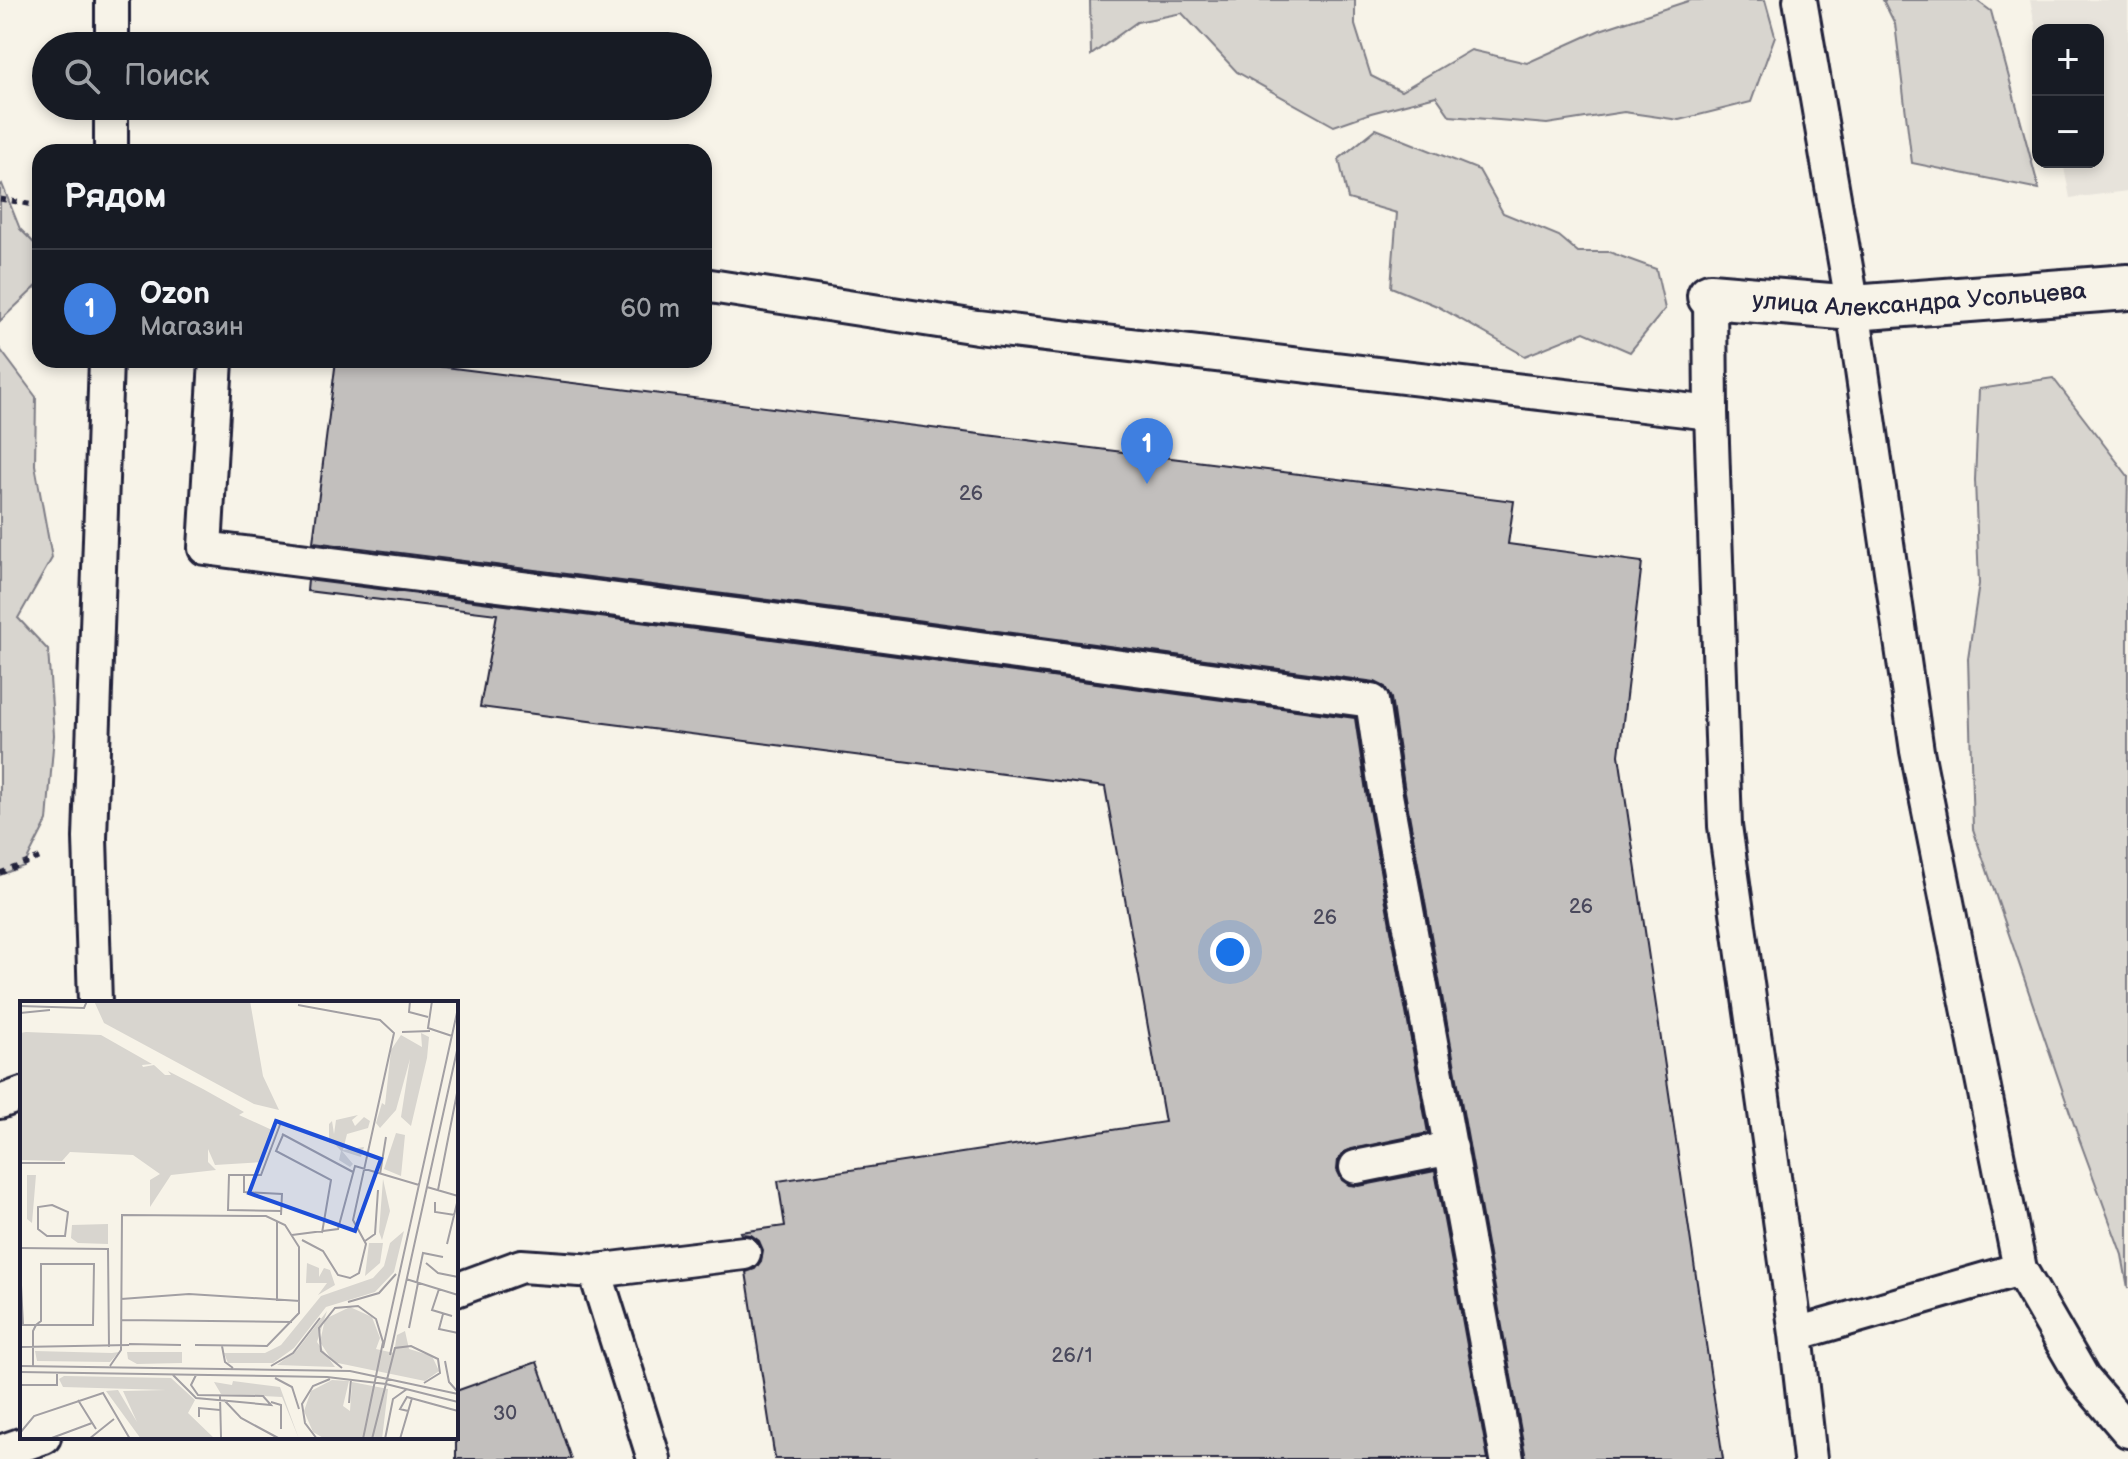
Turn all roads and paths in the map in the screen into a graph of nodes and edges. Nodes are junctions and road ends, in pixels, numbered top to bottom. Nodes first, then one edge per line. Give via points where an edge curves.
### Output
1 (112, 0) edge
2 (1800, 0) edge
3 (112, 32) edge
4 (111, 120) edge
5 (111, 144) edge
6 (0, 199) edge
7 (32, 205) edge
8 (712, 286) edge
9 (2128, 287) edge
10 (1710, 296) joint
11 (1853, 308) junction
12 (106, 368) edge
13 (216, 368) edge
14 (1711, 413) junction
15 (95, 1001) edge
16 (20, 1095) edge
17 (0, 1102) edge
18 (1451, 1148) junction
19 (1356, 1167) dead end
20 (744, 1253) dead end
21 (2020, 1269) junction
22 (595, 1271) junction
23 (458, 1289) edge
24 (1796, 1334) junction
25 (2128, 1431) edge
26 (38, 1439) edge
27 (0, 1452) edge
28 (654, 1459) edge
29 (1507, 1459) edge
30 (1810, 1459) edge

1 - 3 lane
2 - 11 lane
4 - 5 lane
6 - 7 path
8 - 14 lane via 977,327
9 - 11 street, улица Александра Усольцева
10 - 11 street, улица Александра Усольцева
10 - 14 lane
11 - 21 lane via 1917,751
12 - 15 lane via 90,838
13 - 18 lane via 205,548 1372,701
14 - 24 lane via 1725,826
16 - 17 lane
18 - 19 lane
18 - 29 lane
20 - 22 lane
21 - 24 lane
21 - 25 lane via 2083,1378
22 - 23 lane via 521,1266
22 - 28 lane
24 - 30 lane
26 - 27 lane

